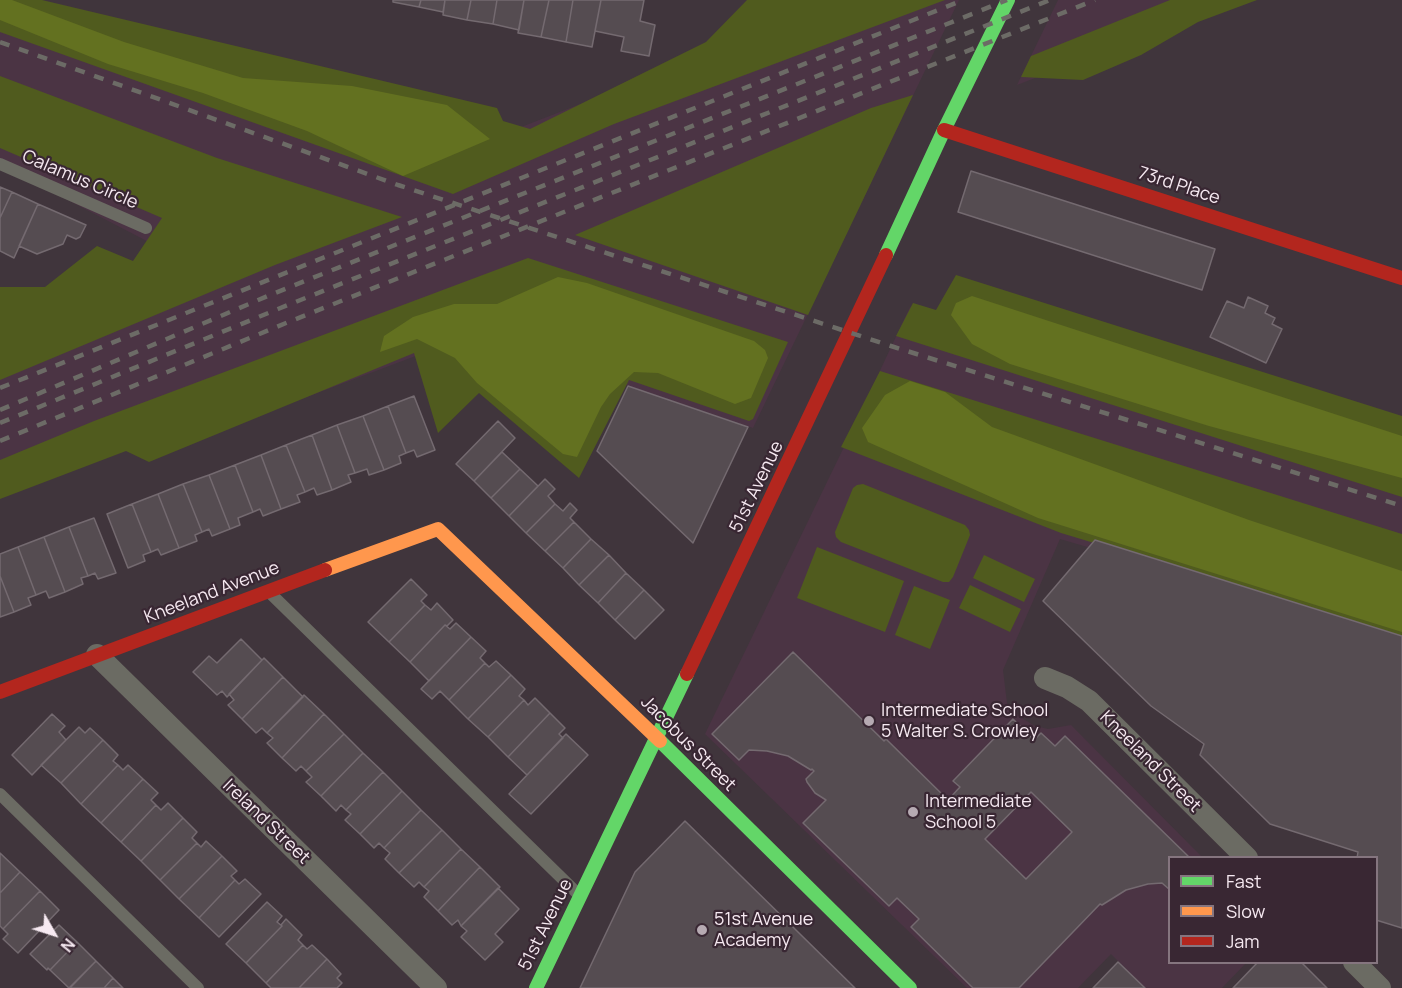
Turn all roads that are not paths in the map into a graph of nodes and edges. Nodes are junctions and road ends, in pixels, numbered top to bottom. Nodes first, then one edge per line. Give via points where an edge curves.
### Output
1 (1008, 0) edge
2 (944, 130) junction
3 (0, 164) edge
4 (146, 228) dead end
5 (1402, 278) edge
6 (438, 529) joint
7 (268, 591) junction
8 (97, 655) junction
9 (1045, 678) dead end
10 (0, 692) edge
11 (656, 738) junction
12 (0, 794) edge
13 (1246, 856) edge
14 (580, 896) junction
15 (1355, 964) edge
16 (198, 988) edge
17 (436, 988) edge
18 (536, 988) edge
19 (910, 988) edge
20 (1380, 988) edge

1 - 2 street, 51st Avenue
2 - 5 street, 73rd Place
2 - 11 street, 51st Avenue
3 - 4 lane, Calamus Circle
6 - 7 street, Kneeland Avenue
6 - 11 street, Jacobus Street
7 - 8 street, Kneeland Avenue
7 - 14 lane
8 - 10 street, Kneeland Avenue
8 - 17 street, Ireland Street
9 - 13 street, Kneeland Street via 1089,701
11 - 14 street, 51st Avenue
11 - 19 street, Jacobus Street
12 - 16 lane
14 - 18 street, 51st Avenue
15 - 20 street

